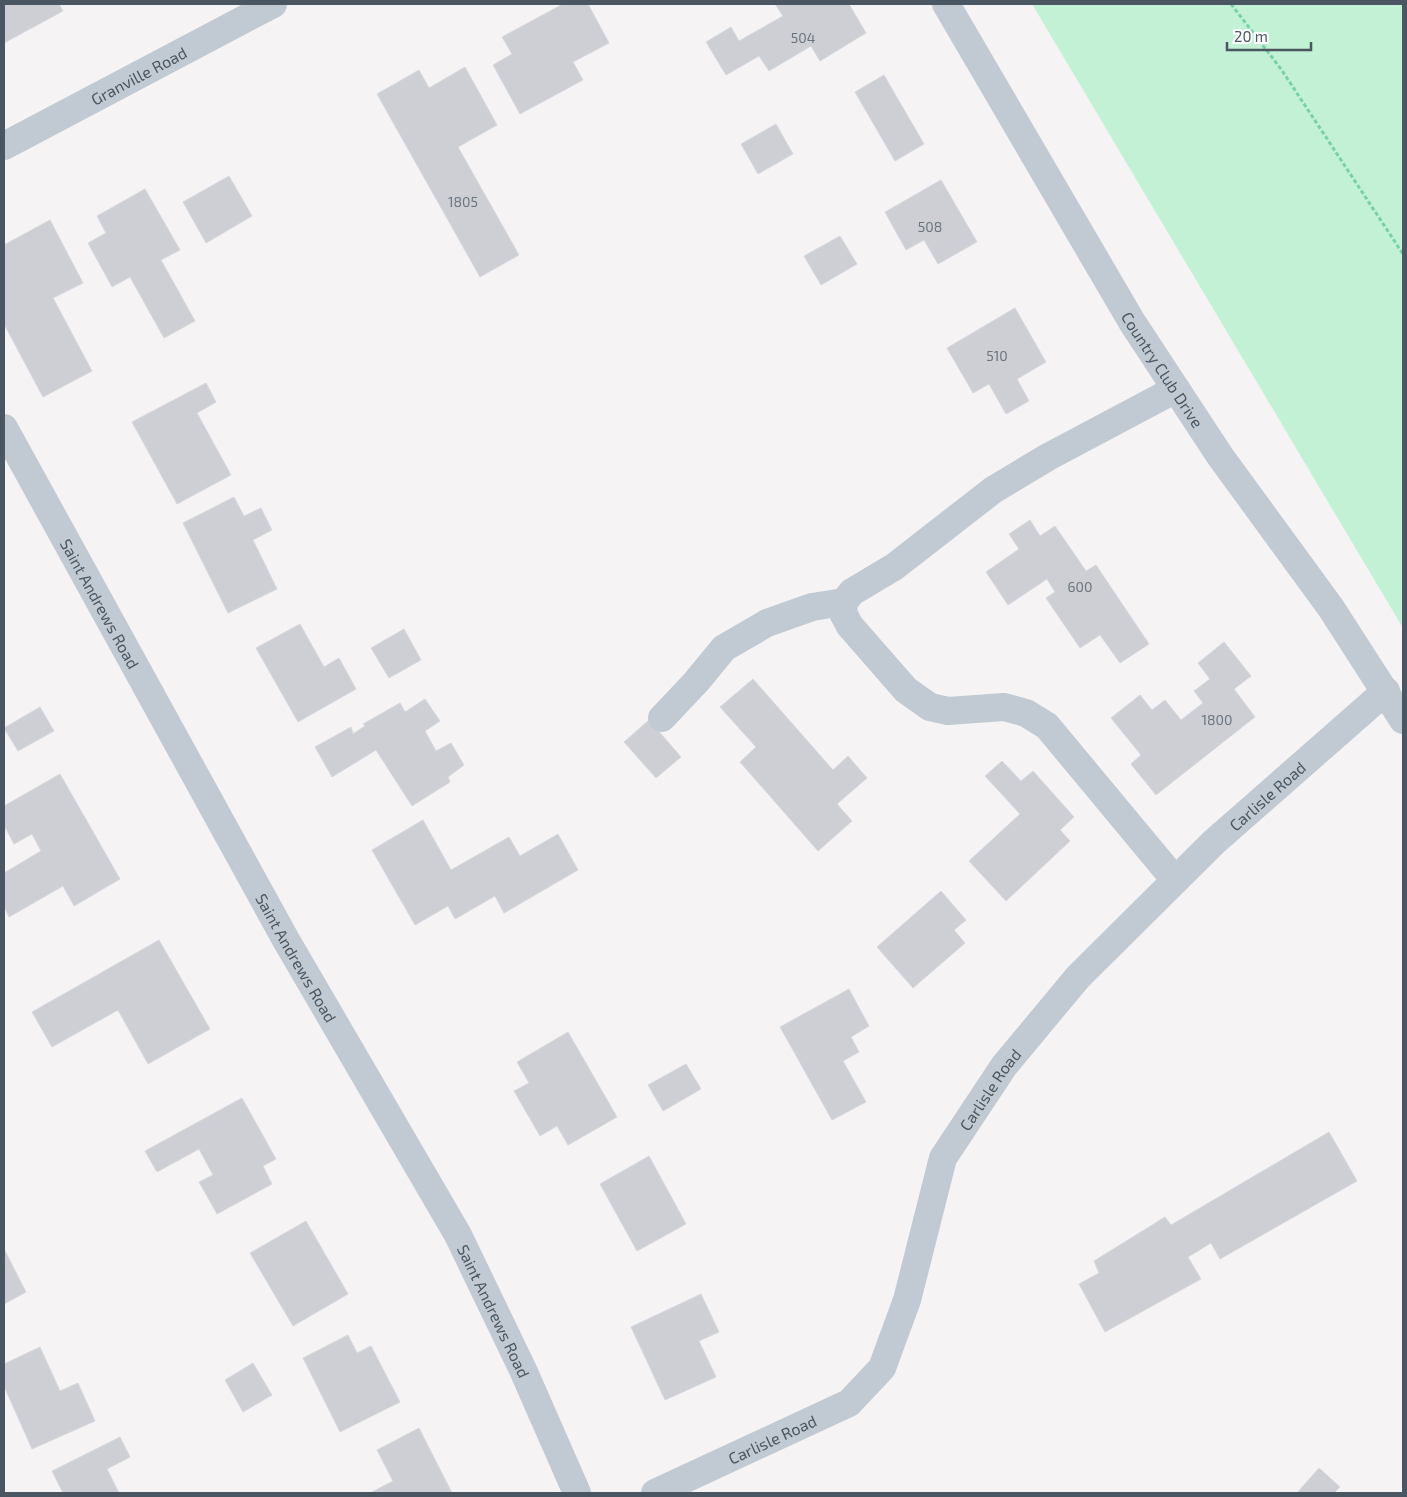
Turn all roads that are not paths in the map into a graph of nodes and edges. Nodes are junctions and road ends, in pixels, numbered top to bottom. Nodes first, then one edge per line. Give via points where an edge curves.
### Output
1 (273, 4) edge
2 (946, 4) edge
3 (4, 146) edge
4 (1176, 389) junction
5 (4, 428) edge
6 (844, 602) junction
7 (1386, 691) junction
8 (662, 718) dead end
9 (1403, 720) edge
10 (1175, 880) junction
11 (577, 1493) edge
12 (655, 1493) edge

1 - 3 street, Granville Road
2 - 4 street, Country Club Drive via 1132,322
4 - 6 street via 993,490 894,567 852,592
4 - 7 street, Country Club Drive
5 - 11 street, Saint Andrews Road via 286,940 458,1235
6 - 8 street via 812,607 767,623 724,648
6 - 10 street via 842,613 850,626 906,690 930,707 948,711 1004,707 1026,713 1046,726
7 - 9 street, Country Club Drive
7 - 10 street, Carlisle Road
10 - 12 street, Carlisle Road via 1078,977 1004,1066 943,1158 907,1300 882,1368 849,1404

